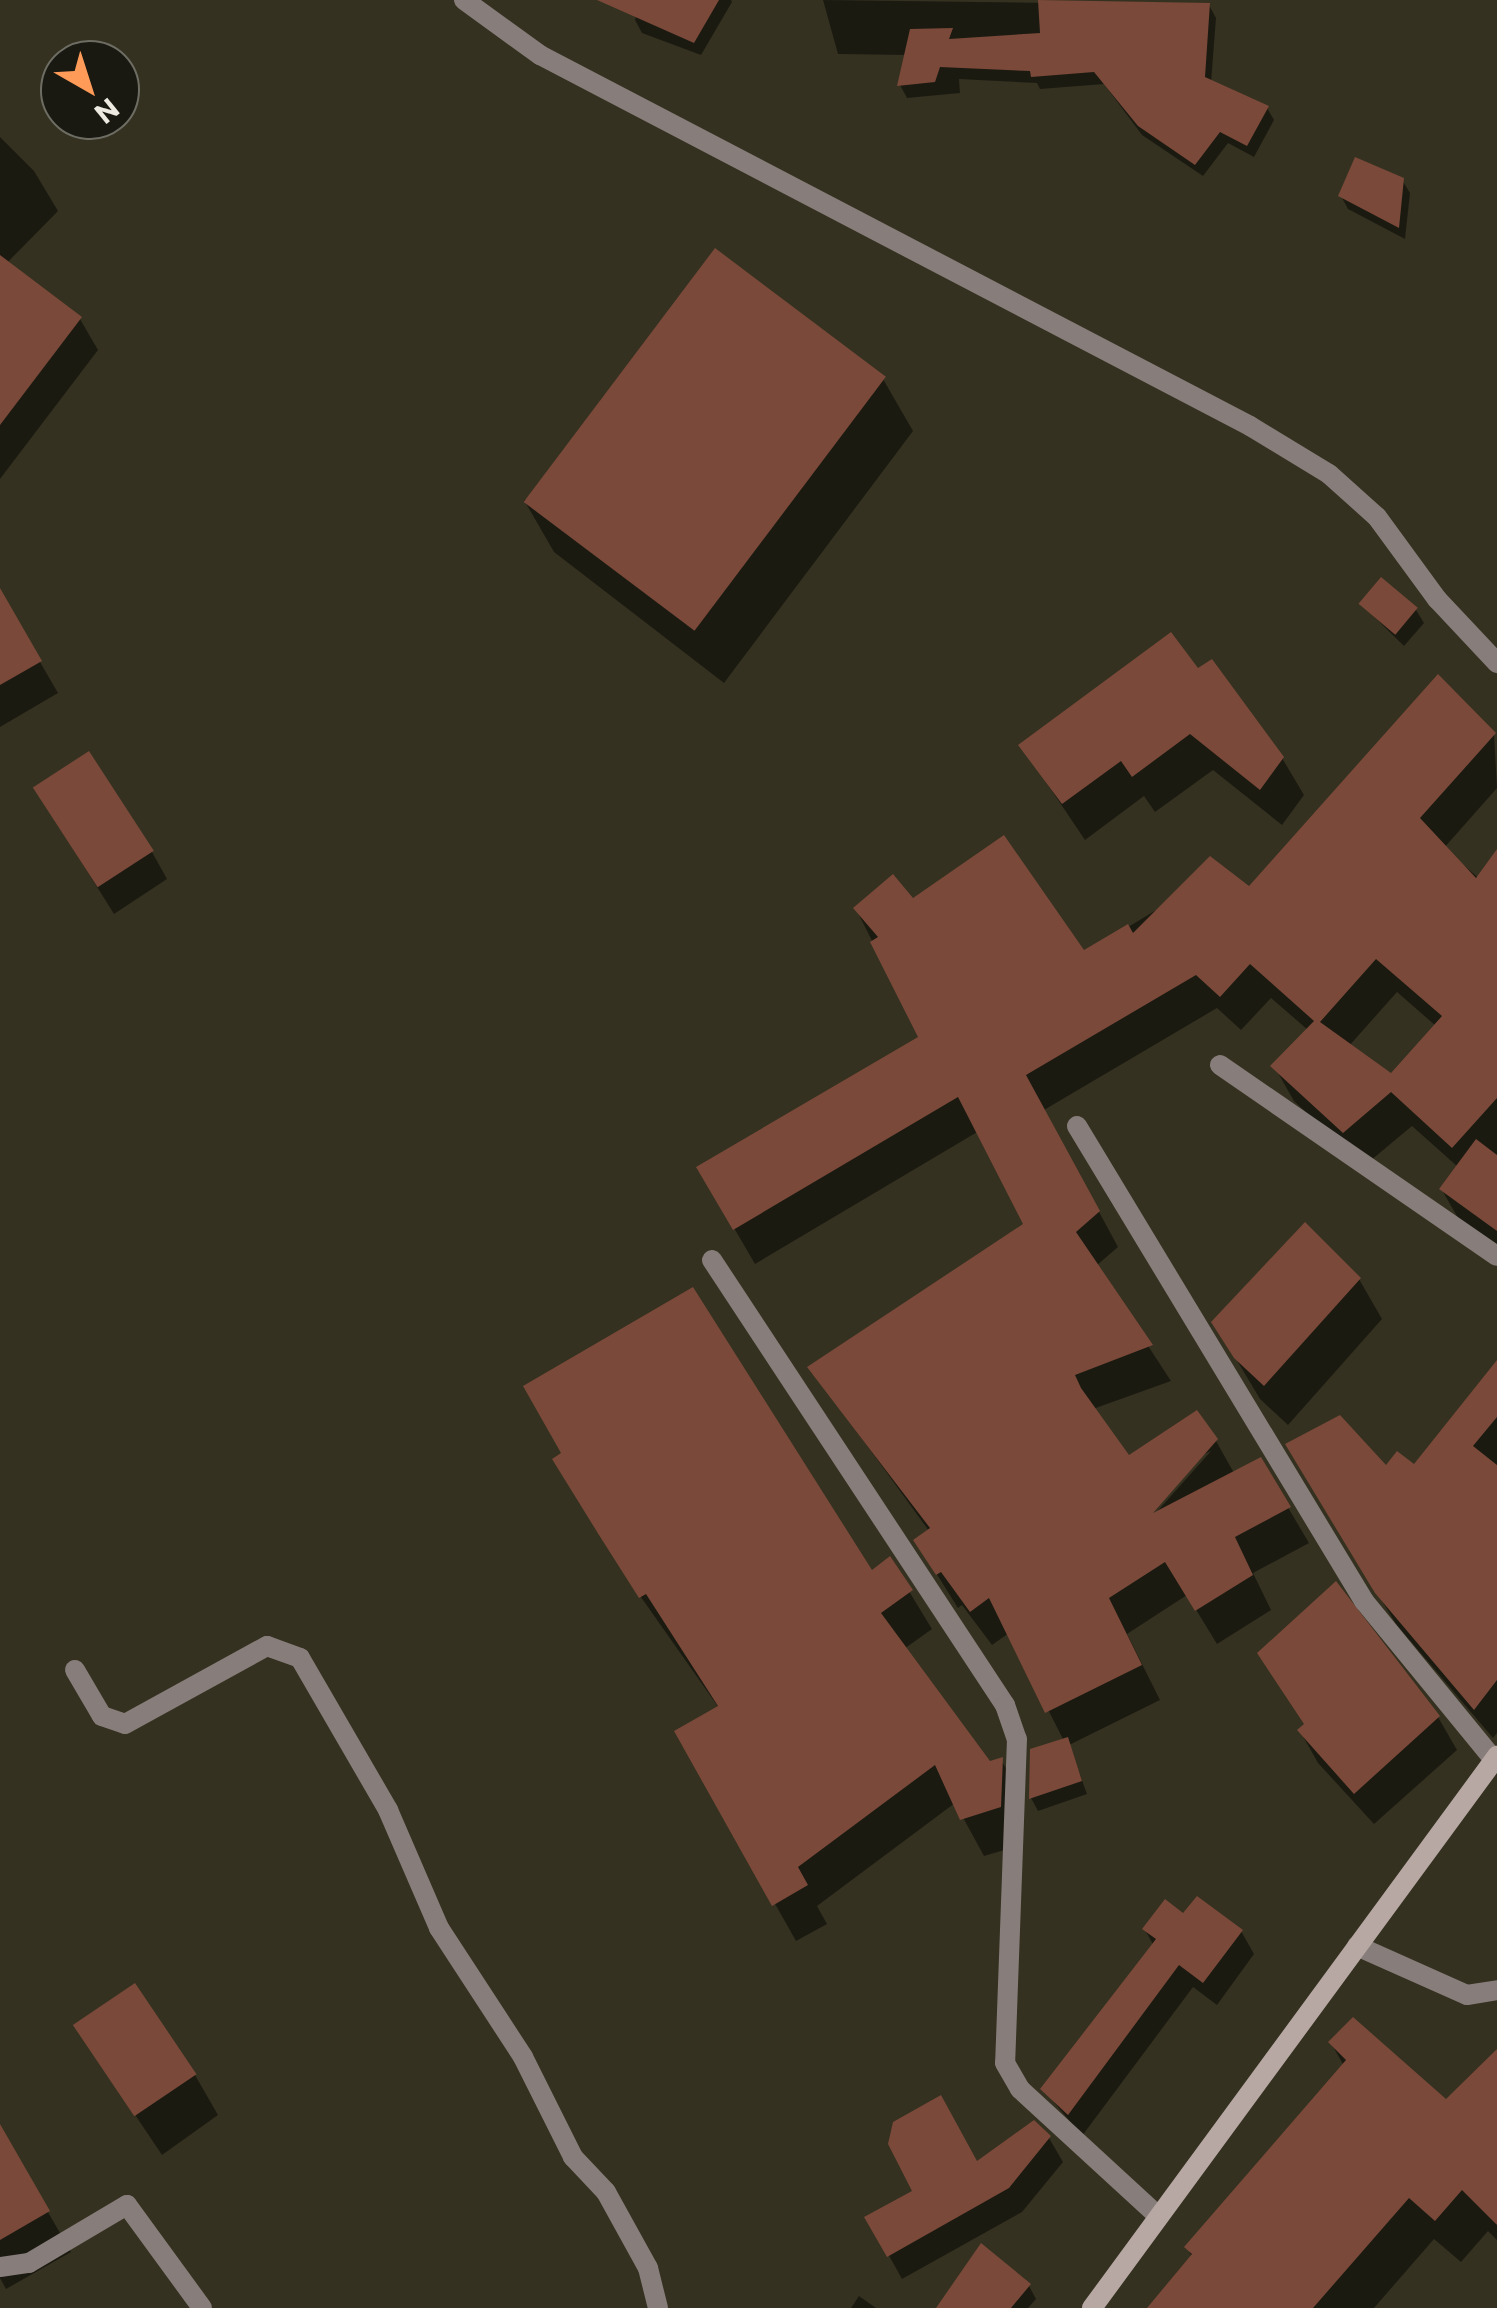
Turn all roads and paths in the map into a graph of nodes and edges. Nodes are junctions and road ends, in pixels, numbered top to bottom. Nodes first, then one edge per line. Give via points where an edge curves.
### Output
1 (464, 0) edge
2 (1497, 664) edge
3 (1220, 1065) dead end
4 (1078, 1126) dead end
5 (1497, 1256) edge
6 (712, 1260) dead end
7 (75, 1670) dead end
8 (1495, 1758) edge
9 (1357, 1946) junction
10 (1497, 1990) edge
11 (1158, 2216) junction
12 (0, 2267) edge
13 (202, 2308) edge
14 (658, 2308) edge
15 (1092, 2308) edge

1 - 2 street via 540,55 1250,426 1329,474 1377,518 1437,599
3 - 5 street
4 - 8 street via 1364,1602
6 - 11 street via 1004,1705 1017,1739 1005,2063 1020,2089
7 - 14 street via 102,1716 125,1724 191,1694 268,1646 300,1658 388,1810 439,1928 514,2041 573,2157 606,2192 648,2268
8 - 9 street
9 - 10 street via 1467,1994
9 - 11 street
11 - 15 street
12 - 13 street via 30,2263 127,2205

